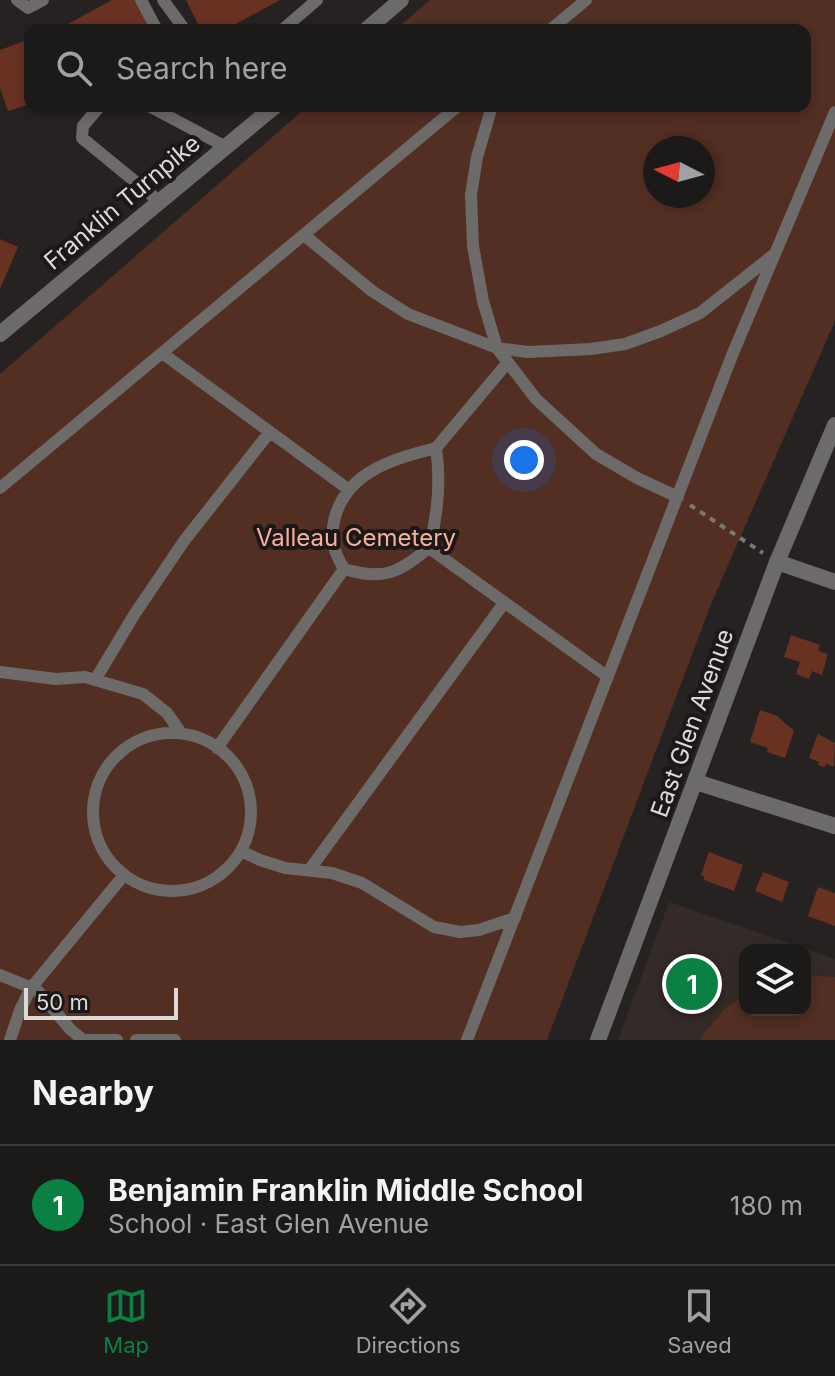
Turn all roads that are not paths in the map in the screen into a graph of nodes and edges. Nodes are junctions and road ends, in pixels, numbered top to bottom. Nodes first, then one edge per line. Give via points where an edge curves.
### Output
1 (17, 0) edge
2 (43, 0) edge
3 (141, 0) edge
4 (163, 0) edge
5 (317, 0) edge
6 (401, 0) edge
7 (586, 0) edge
8 (154, 24) edge
9 (181, 24) edge
10 (289, 24) edge
11 (373, 24) edge
12 (557, 24) edge
13 (95, 112) edge
14 (160, 112) edge
15 (262, 112) edge
16 (451, 112) edge
17 (490, 112) edge
18 (835, 112) edge
19 (226, 147) junction
20 (160, 202) junction
21 (304, 235) junction
22 (775, 254) junction
23 (0, 334) edge
24 (497, 348) junction
25 (162, 353) junction
26 (508, 362) junction
27 (835, 425) edge
28 (269, 433) junction
29 (436, 448) junction
30 (0, 488) edge
31 (348, 489) junction
32 (678, 497) junction
33 (429, 548) junction
34 (777, 562) junction
35 (344, 569) junction
36 (835, 582) edge
37 (504, 603) junction
38 (0, 672) edge
39 (608, 677) junction
40 (95, 680) junction
41 (181, 733) junction
42 (217, 748) junction
43 (696, 782) junction
44 (835, 826) edge
45 (241, 851) junction
46 (310, 869) junction
47 (124, 875) junction
48 (515, 918) junction
49 (0, 975) edge
50 (31, 988) junction
51 (10, 1040) edge
52 (117, 1040) edge
53 (136, 1040) edge
54 (175, 1040) edge
55 (467, 1040) edge
56 (598, 1040) edge

1 - 2 lane via 28,8
3 - 8 lane
4 - 9 lane
5 - 10 lane
6 - 11 street
7 - 12 lane
13 - 20 lane via 83,126 82,138
14 - 19 lane
15 - 19 street, Franklin Turnpike
16 - 21 lane
17 - 24 lane via 471,195 476,260
18 - 22 lane
19 - 20 street, Franklin Turnpike
20 - 23 street, Franklin Turnpike
21 - 24 lane via 408,314
21 - 25 lane
22 - 24 lane via 700,313 625,344 528,352
22 - 32 lane
24 - 26 lane
25 - 28 lane
25 - 30 lane
26 - 29 lane
26 - 32 lane via 536,399 596,454
27 - 34 street, East Glen Avenue
28 - 31 lane
28 - 40 lane via 184,541
29 - 31 lane via 374,469
29 - 33 lane via 439,499
31 - 35 lane via 333,529 333,549
32 - 39 lane
33 - 35 lane via 391,573 364,575
33 - 37 lane
34 - 36 street
34 - 43 street, East Glen Avenue
35 - 42 lane
37 - 39 lane
37 - 46 lane
38 - 40 lane
39 - 48 lane
40 - 41 lane via 143,694
41 - 42 lane
41 - 47 lane via 132,743 107,765 95,792 93,819 99,843
42 - 45 lane via 239,769 250,800 249,830
43 - 44 street
43 - 56 street, East Glen Avenue
45 - 46 lane via 285,868
45 - 47 lane via 227,869 204,884 169,891 140,885
46 - 48 lane via 362,883 434,927 479,930
47 - 50 lane
48 - 55 lane
49 - 50 lane
50 - 51 lane
50 - 52 lane via 83,1040
53 - 54 lane

